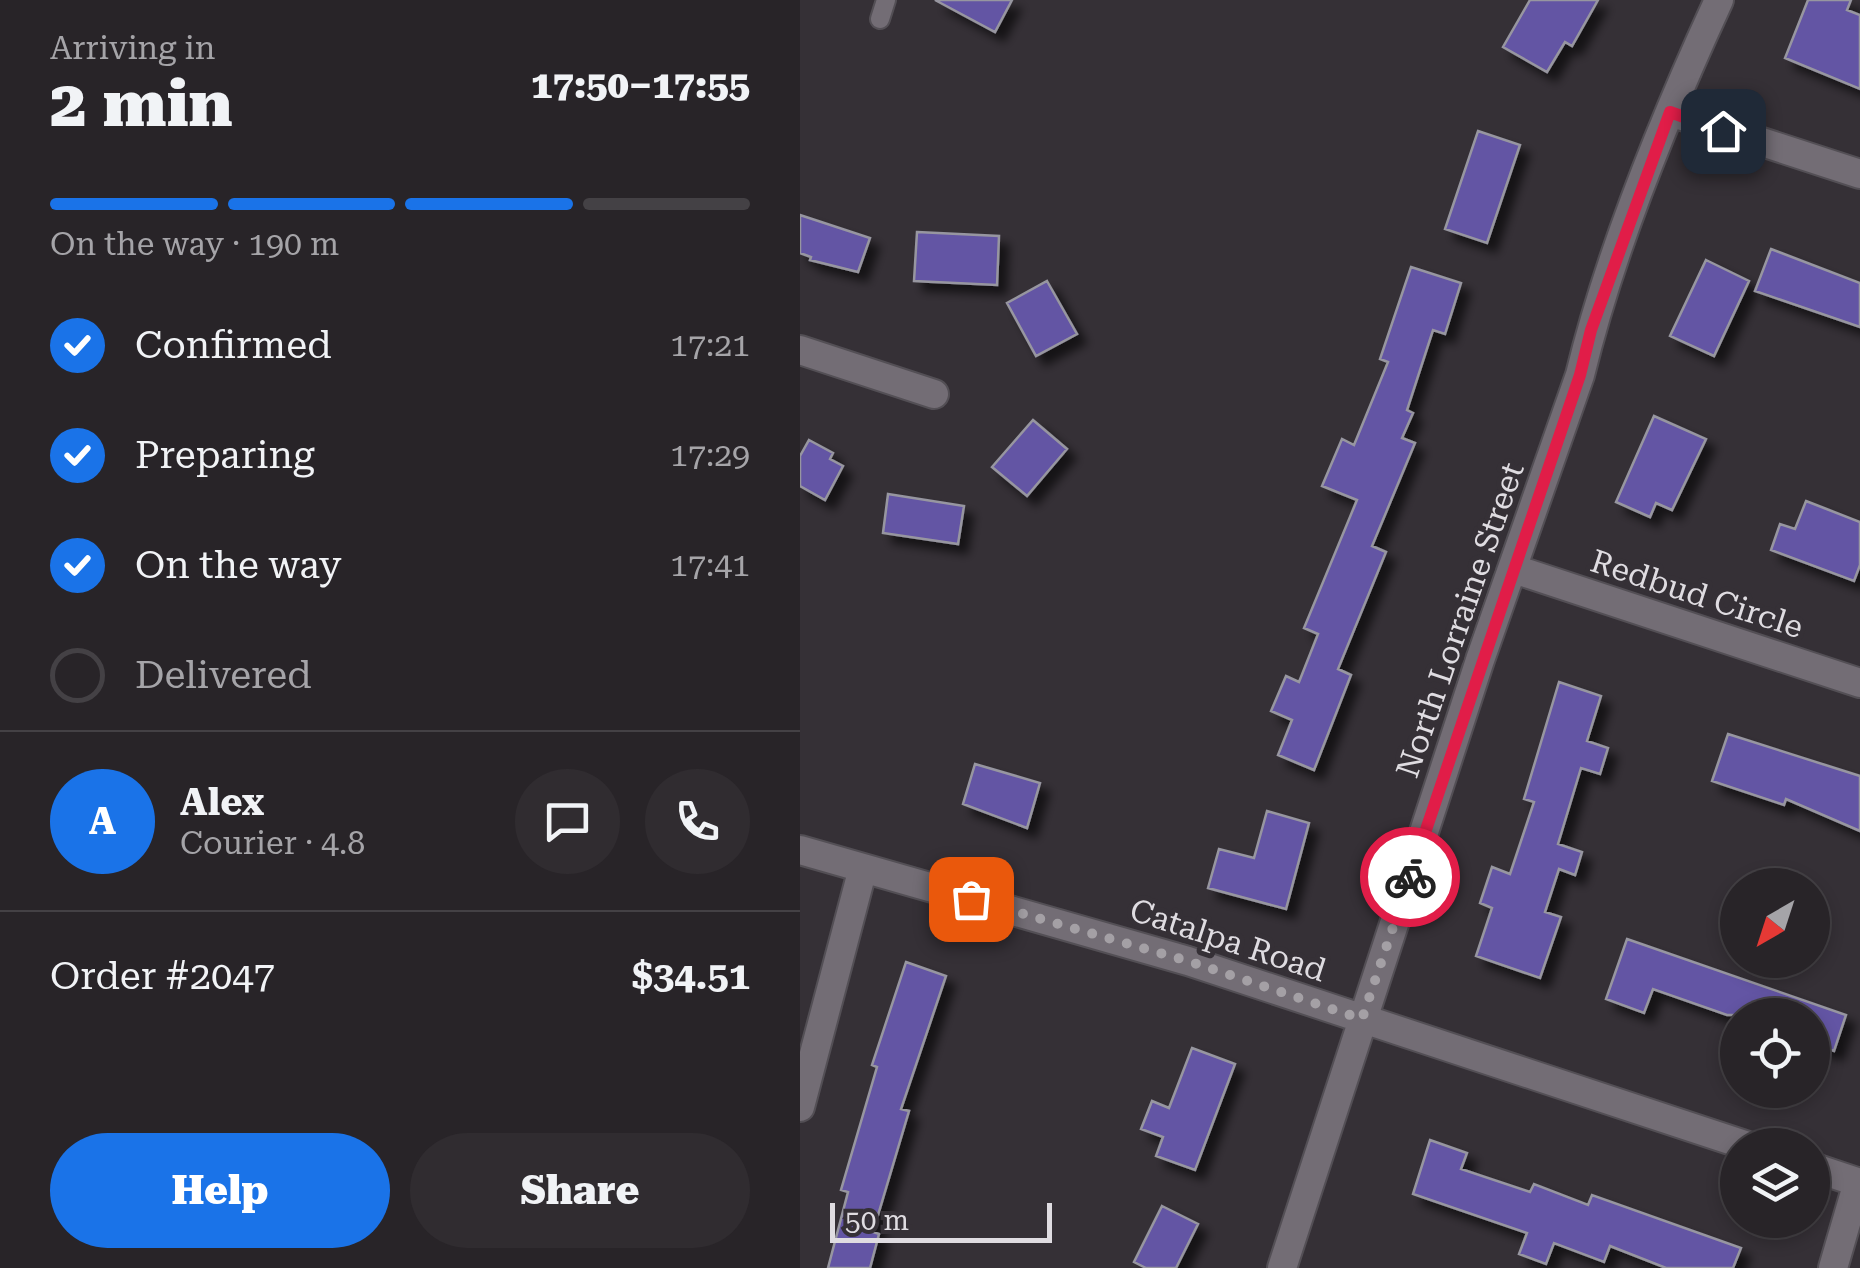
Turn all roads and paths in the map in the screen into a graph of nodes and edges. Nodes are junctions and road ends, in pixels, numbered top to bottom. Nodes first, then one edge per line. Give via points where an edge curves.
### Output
1 (886, 0) edge
2 (1718, 0) edge
3 (880, 19) dead end
4 (1670, 112) junction
5 (1860, 174) edge
6 (800, 350) edge
7 (934, 394) dead end
8 (1514, 568) junction
9 (1860, 683) edge
10 (800, 850) edge
11 (863, 868) junction
12 (1362, 1019) junction
13 (800, 1107) edge
14 (1720, 1137) edge
15 (1830, 1173) edge
16 (1859, 1182) edge
17 (1282, 1268) edge
18 (1833, 1268) edge

1 - 3 lane
2 - 4 street, North Lorraine Street
4 - 5 street
4 - 8 street, North Lorraine Street
6 - 7 street
8 - 9 street, Redbud Circle
8 - 12 street, North Lorraine Street
10 - 11 street, Catalpa Road
11 - 12 street, Catalpa Road via 1188,961
11 - 13 street
12 - 14 street, Catalpa Road
12 - 17 street, North Lorraine Street
15 - 16 street
16 - 18 street

